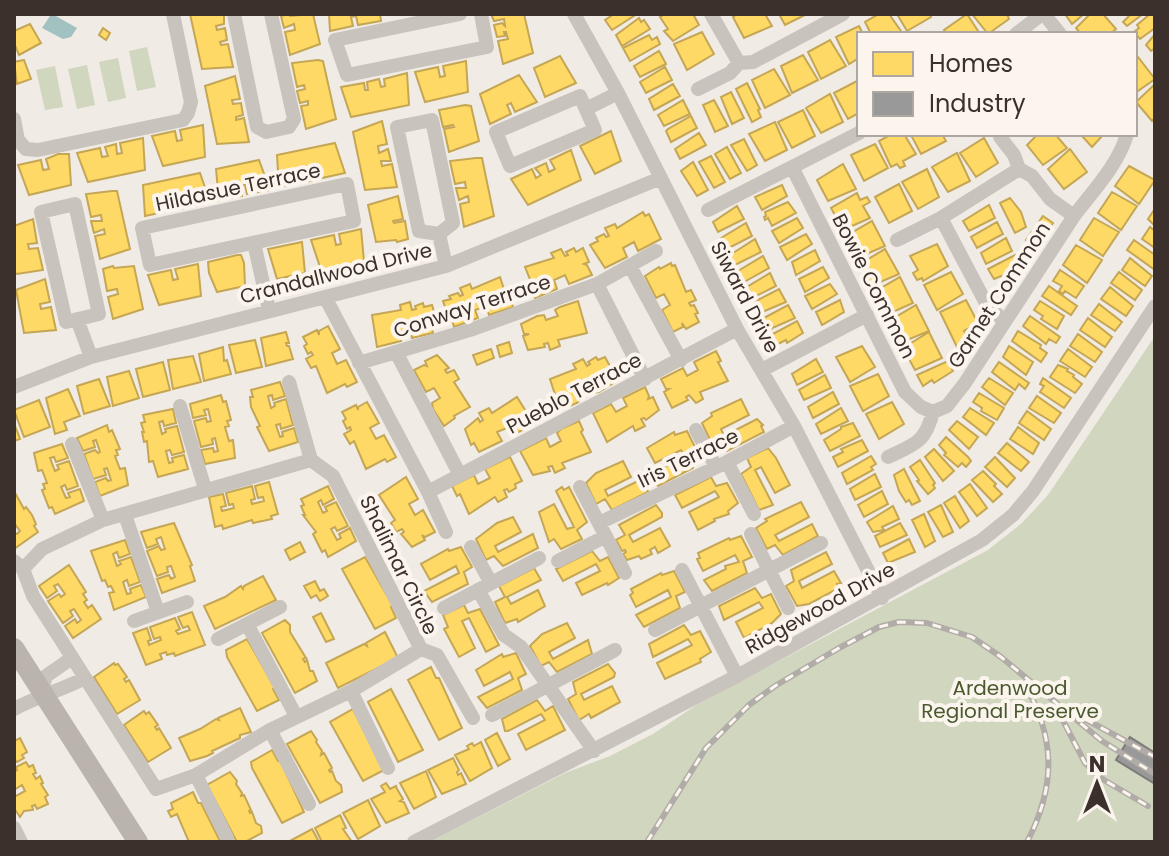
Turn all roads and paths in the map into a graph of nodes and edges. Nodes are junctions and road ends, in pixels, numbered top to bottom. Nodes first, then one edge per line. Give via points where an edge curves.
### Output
1 (173, 14) edge
2 (234, 14) edge
3 (271, 14) edge
4 (460, 14) edge
5 (481, 14) edge
6 (711, 14) edge
7 (843, 14) edge
8 (1043, 14) edge
9 (578, 15) edge
10 (400, 19) edge
11 (1019, 32) edge
12 (1058, 32) edge
13 (739, 63) junction
14 (698, 89) dead end
15 (618, 93) junction
16 (586, 109) junction
17 (14, 119) edge
18 (857, 134) edge
19 (1126, 136) edge
20 (1000, 137) dead end
21 (792, 167) junction
22 (1019, 169) junction
23 (661, 178) junction
24 (708, 210) dead end
25 (1074, 216) junction
26 (941, 218) junction
27 (439, 234) junction
28 (897, 240) dead end
29 (254, 243) junction
30 (656, 251) dead end
31 (446, 266) junction
32 (630, 266) junction
33 (597, 284) junction
34 (325, 297) junction
35 (1155, 306) edge
36 (269, 310) junction
37 (867, 315) junction
38 (77, 319) junction
39 (1005, 321) junction
40 (737, 329) junction
41 (396, 352) junction
42 (91, 357) junction
43 (681, 360) junction
44 (359, 363) junction
45 (762, 370) junction
46 (645, 379) junction
47 (289, 382) dead end
48 (14, 387) edge
49 (180, 406) dead end
50 (933, 412) junction
51 (794, 426) junction
52 (696, 430) dead end
53 (72, 444) dead end
54 (888, 457) dead end
55 (311, 460) junction
56 (722, 464) junction
57 (460, 475) junction
58 (580, 487) dead end
59 (205, 489) junction
60 (428, 492) junction
61 (754, 514) dead end
62 (125, 515) junction
63 (103, 520) junction
64 (603, 530) junction
65 (446, 532) dead end
66 (751, 534) dead end
67 (821, 543) dead end
68 (471, 547) dead end
69 (539, 558) dead end
70 (558, 561) dead end
71 (19, 565) edge
72 (682, 570) dead end
73 (769, 571) junction
74 (625, 573) dead end
75 (484, 587) junction
76 (882, 598) junction
77 (187, 602) dead end
78 (701, 606) junction
79 (280, 607) dead end
80 (444, 608) dead end
81 (788, 608) dead end
82 (158, 612) junction
83 (134, 621) dead end
84 (247, 624) junction
85 (655, 630) dead end
86 (218, 639) dead end
87 (14, 648) edge
88 (421, 649) junction
89 (615, 650) dead end
90 (72, 658) junction
91 (737, 676) junction
92 (85, 678) junction
93 (549, 685) junction
94 (351, 691) junction
95 (41, 694) junction
96 (14, 709) edge
97 (492, 715) dead end
98 (296, 716) junction
99 (473, 718) dead end
100 (270, 730) junction
101 (594, 751) junction
102 (388, 768) dead end
103 (196, 775) junction
104 (309, 804) dead end
105 (14, 828) edge
106 (227, 838) dead end
107 (21, 842) edge
108 (138, 842) edge
109 (414, 842) edge

1 - 17 street via 191,102 183,120 38,150 26,149 18,140
2 - 3 street via 257,127 266,132 289,127 294,119
4 - 10 street
5 - 10 street via 487,47 347,75 335,40
6 - 13 street
7 - 13 street via 753,62
8 - 11 street
8 - 12 street
9 - 15 street, Siward Drive
13 - 14 street
15 - 16 street
15 - 23 street, Siward Drive
16 - 16 street via 595,130 510,166 496,132 580,96
18 - 21 street
19 - 25 street, Garnet Common
20 - 22 street
21 - 24 street
21 - 37 street, Bowie Common
22 - 25 street
22 - 26 street
23 - 31 street, Crandallwood Drive
23 - 40 street, Siward Drive
25 - 39 street, Garnet Common
26 - 28 street
26 - 39 street via 988,307
27 - 27 street via 453,223 432,120 397,127 419,231
27 - 31 street
29 - 29 street, Hildasue Terrace via 354,221 347,184 142,228 150,265
29 - 36 street
30 - 32 street, Conway Terrace
31 - 34 street, Crandallwood Drive
32 - 33 street, Conway Terrace
32 - 43 street
33 - 41 street, Conway Terrace
33 - 46 street
34 - 36 street, Crandallwood Drive
34 - 44 street
35 - 76 street, Ridgewood Drive via 1013,515 982,540
36 - 42 street, Crandallwood Drive
37 - 45 street
37 - 50 street, Bowie Common via 905,392
38 - 38 street via 99,314 75,204 41,212 66,322
38 - 42 street
39 - 50 street, Garnet Common via 947,406
40 - 43 street, Pueblo Terrace
40 - 45 street, Siward Drive
41 - 44 street, Conway Terrace
41 - 57 street
42 - 48 street, Crandallwood Drive
43 - 46 street, Pueblo Terrace
44 - 60 street
45 - 51 street, Siward Drive
46 - 57 street, Pueblo Terrace
47 - 55 street
49 - 59 street
50 - 54 street, Garnet Common via 920,442
51 - 56 street, Iris Terrace
51 - 76 street, Siward Drive
52 - 56 street
53 - 63 street
55 - 59 street, Shalimar Circle
55 - 88 street, Shalimar Circle via 333,476
56 - 61 street
56 - 64 street, Iris Terrace
57 - 60 street, Pueblo Terrace
58 - 64 street
59 - 62 street, Shalimar Circle
60 - 65 street
62 - 63 street, Shalimar Circle
62 - 82 street
63 - 71 street, Shalimar Circle
64 - 70 street, Iris Terrace
64 - 74 street
66 - 73 street
67 - 73 street
68 - 75 street
69 - 75 street
71 - 90 street, Shalimar Circle
72 - 78 street
73 - 78 street
73 - 81 street
75 - 80 street
75 - 93 street via 504,635 521,647
76 - 91 street, Ridgewood Drive
77 - 82 street
78 - 85 street
78 - 91 street
79 - 84 street
82 - 83 street
84 - 86 street
84 - 98 street
87 - 95 street
88 - 94 street, Shalimar Circle
88 - 99 street via 437,655
89 - 93 street
90 - 92 street, Shalimar Circle
90 - 95 street via 46,676
91 - 101 street, Ridgewood Drive
92 - 95 street
92 - 103 street, Shalimar Circle via 156,789
93 - 97 street
93 - 101 street
94 - 98 street, Shalimar Circle
94 - 102 street
95 - 96 street
95 - 108 street
98 - 100 street, Shalimar Circle
100 - 103 street, Shalimar Circle
100 - 104 street
101 - 109 street, Ridgewood Drive
103 - 106 street
105 - 107 street

